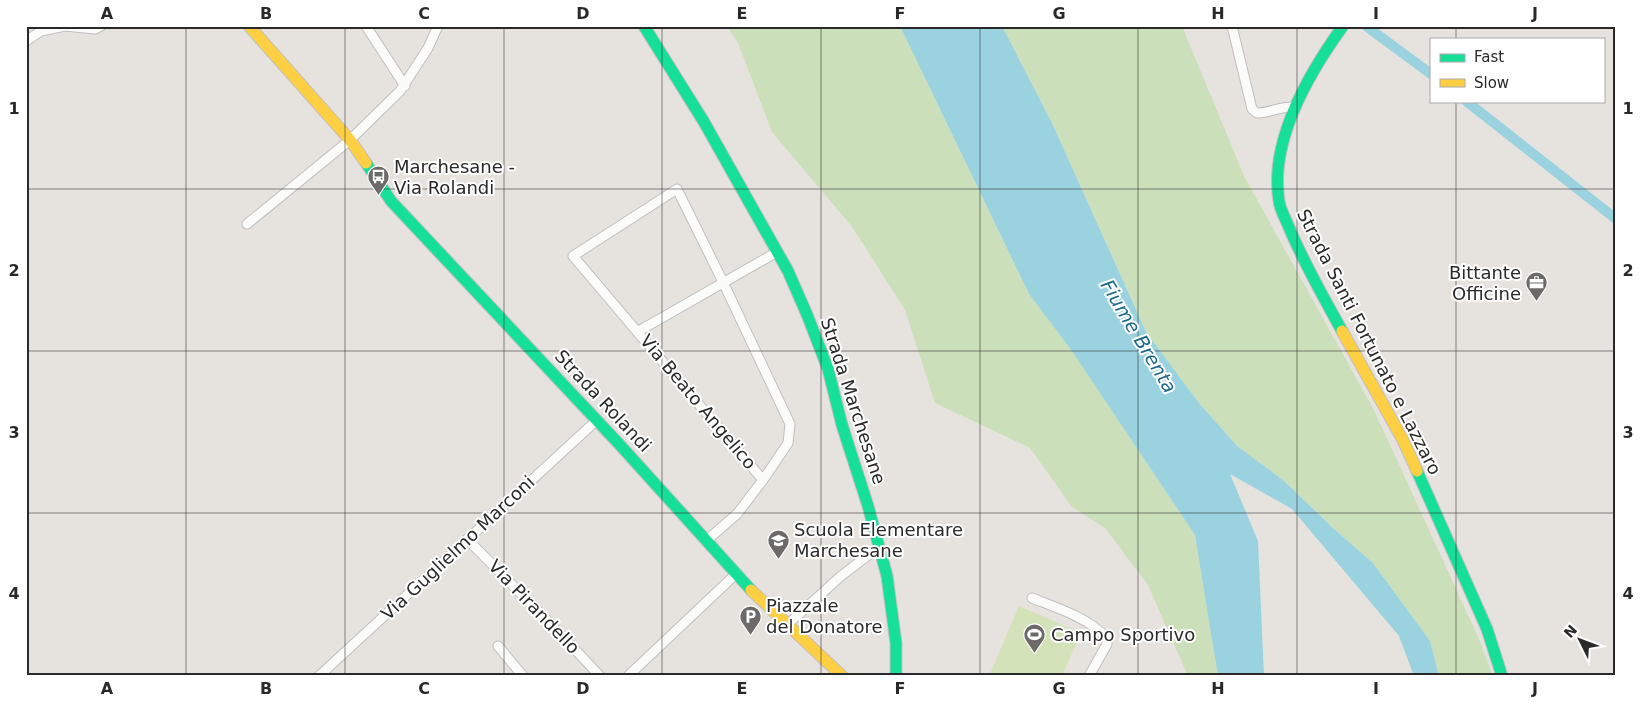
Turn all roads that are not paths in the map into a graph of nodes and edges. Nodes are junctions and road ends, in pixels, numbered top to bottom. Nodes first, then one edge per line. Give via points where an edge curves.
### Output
1 (65, 26) edge
2 (101, 26) edge
3 (249, 26) edge
4 (366, 26) edge
5 (438, 26) edge
6 (644, 26) edge
7 (1232, 26) edge
8 (1344, 26) edge
9 (26, 41) edge
10 (405, 86) junction
11 (1294, 107) junction
12 (350, 140) junction
13 (247, 224) dead end
14 (777, 252) junction
15 (723, 282) junction
16 (637, 332) junction
17 (597, 420) junction
18 (763, 480) junction
19 (467, 539) junction
20 (706, 540) junction
21 (879, 547) junction
22 (737, 573) junction
23 (1032, 598) dead end
24 (787, 625) junction
25 (498, 646) dead end
26 (896, 663) junction
27 (632, 674) edge
28 (319, 676) edge
29 (523, 676) edge
30 (600, 676) edge
31 (842, 676) edge
32 (892, 676) edge
33 (896, 676) edge
34 (1089, 676) edge
35 (1502, 676) edge

1 - 2 street via 95,29
1 - 9 street via 41,31
3 - 12 street, Strada Rolandi
4 - 10 street
5 - 10 street
6 - 14 street, Strada Marchesane via 704,122
7 - 11 street via 1252,108 1257,113 1266,113
8 - 11 street, Strada Santi Fortunato e Lazzaro via 1318,61
10 - 12 street
11 - 35 street, Strada Santi Fortunato e Lazzaro via 1277,176 1280,202 1292,236 1403,440 1487,629
12 - 13 street
12 - 17 street, Strada Rolandi via 391,201
14 - 15 street, Via Beato Angelico
14 - 21 street, Strada Marchesane via 828,369
15 - 16 street, Via Beato Angelico
15 - 16 street via 677,189 573,256
15 - 18 street via 790,424 788,443
16 - 18 street, Via Beato Angelico
17 - 19 street, Via Guglielmo Marconi
17 - 20 street, Strada Rolandi
18 - 20 street via 737,514
19 - 28 street, Via Guglielmo Marconi
19 - 30 street, Via Pirandello
20 - 22 street, Strada Rolandi
21 - 24 street
21 - 26 street, Strada Marchesane via 887,576
22 - 24 street, Strada Rolandi
22 - 27 street
23 - 34 street via 1070,613 1107,638 1107,644
24 - 31 street, Strada Rolandi
25 - 29 street
26 - 32 street
26 - 33 street, Strada Marchesane

